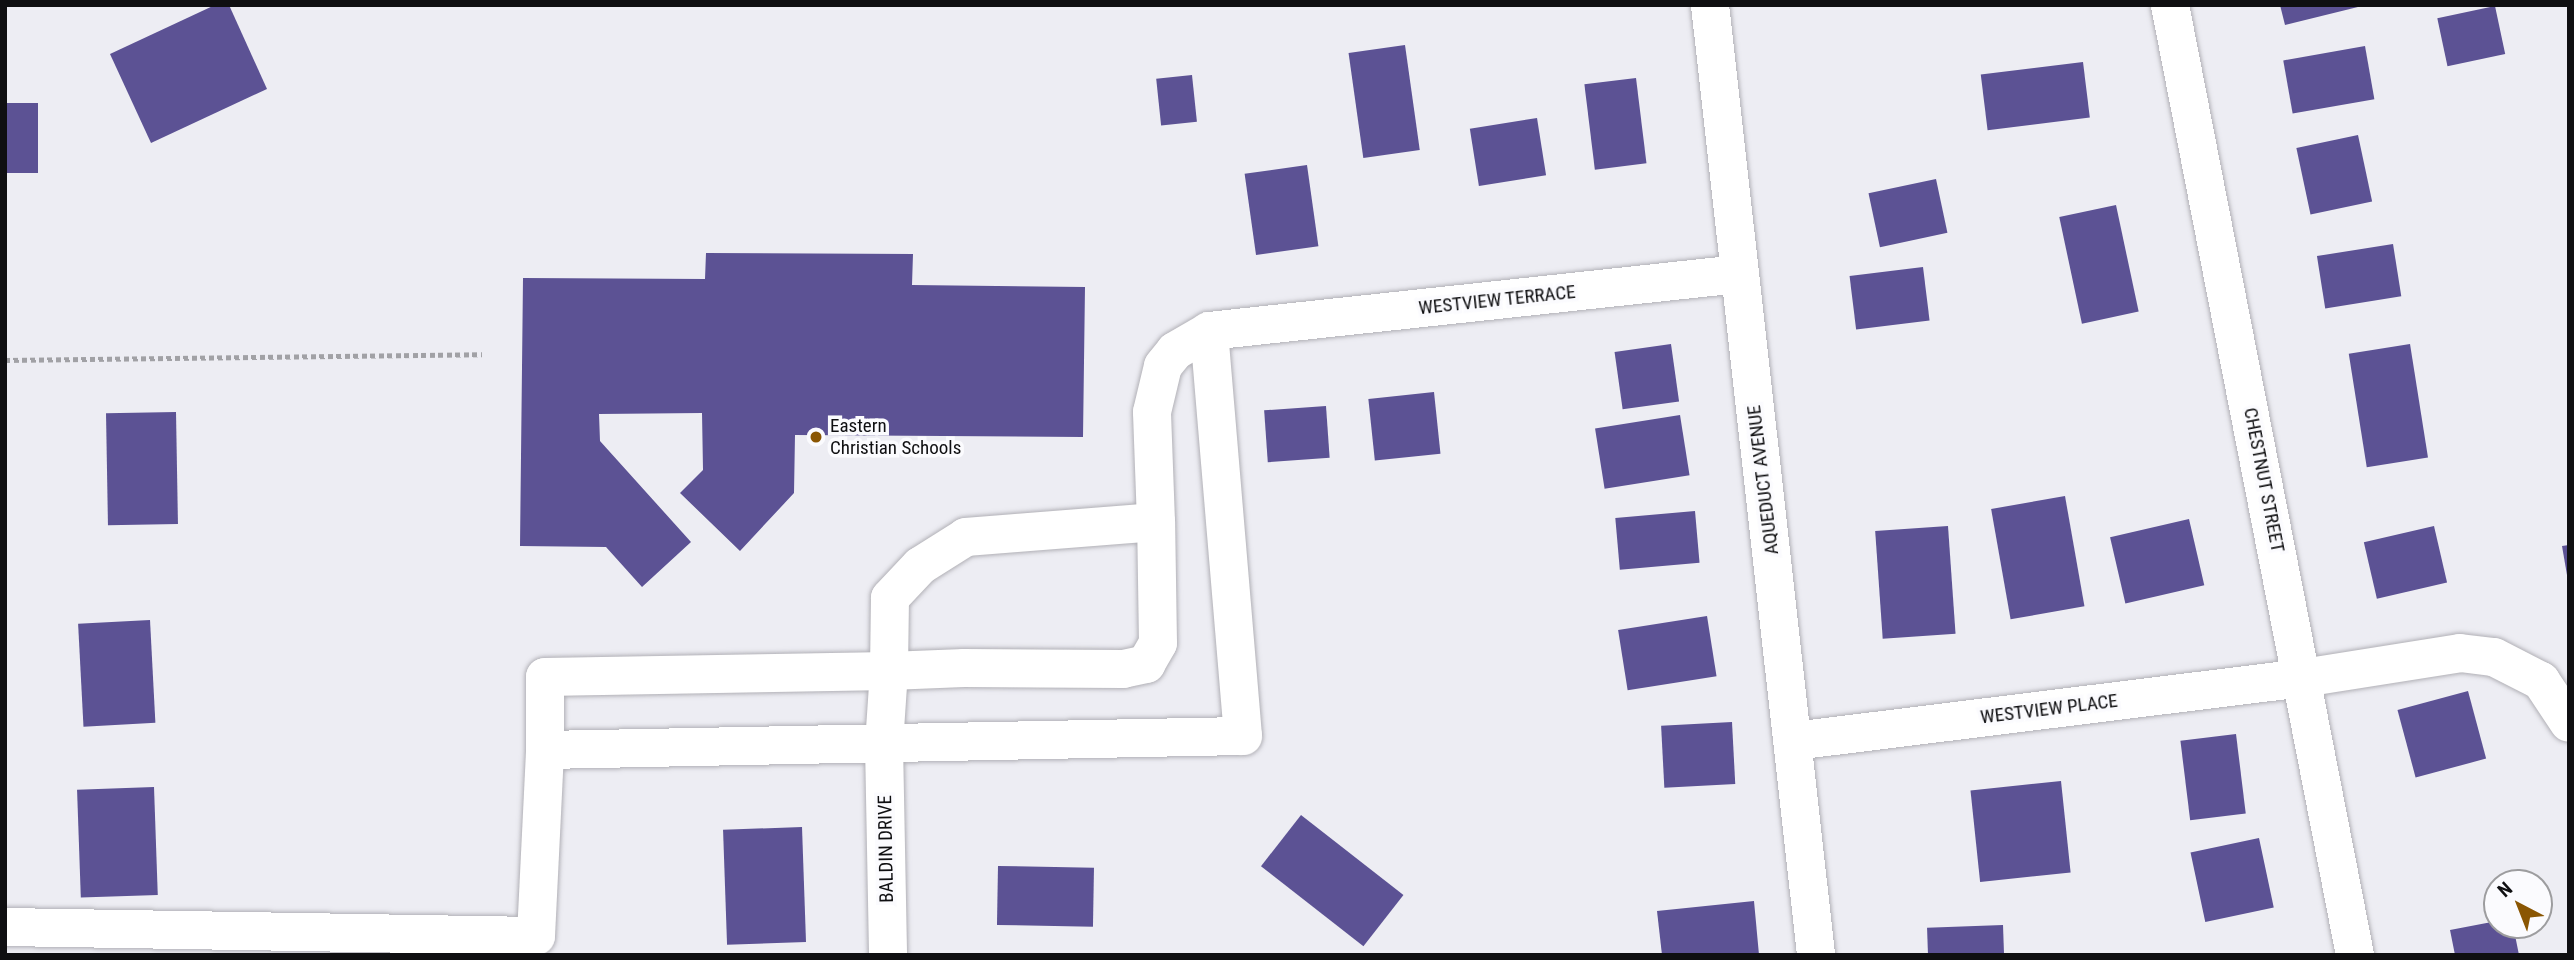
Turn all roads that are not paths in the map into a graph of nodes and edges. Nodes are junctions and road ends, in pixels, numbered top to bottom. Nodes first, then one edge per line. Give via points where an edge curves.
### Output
1 (1710, 5) edge
2 (2170, 5) edge
3 (1739, 274) junction
4 (1209, 331) junction
5 (1156, 522) junction
6 (889, 671) junction
7 (2303, 678) junction
8 (2569, 723) edge
9 (1794, 741) junction
10 (884, 744) junction
11 (545, 750) junction
12 (5, 927) edge
13 (888, 955) edge
14 (1816, 955) edge
15 (2355, 955) edge

1 - 3 street, AQUEDUCT AVENUE
2 - 7 street, CHESTNUT STREET
3 - 4 street, WESTVIEW TERRACE
3 - 9 street, AQUEDUCT AVENUE
4 - 5 street via 1175,351 1163,366 1152,412
4 - 10 street via 1243,736
5 - 6 street, BALDIN DRIVE via 966,537 943,548 890,598
5 - 6 street via 1158,643 1146,664 1123,669
6 - 10 street, BALDIN DRIVE
6 - 11 street via 545,677
7 - 8 street, WESTVIEW PLACE via 2460,653 2494,657 2541,681
7 - 9 street, WESTVIEW PLACE
7 - 15 street, CHESTNUT STREET
9 - 14 street, AQUEDUCT AVENUE
10 - 11 street
10 - 13 street, BALDIN DRIVE
11 - 12 street via 536,936

